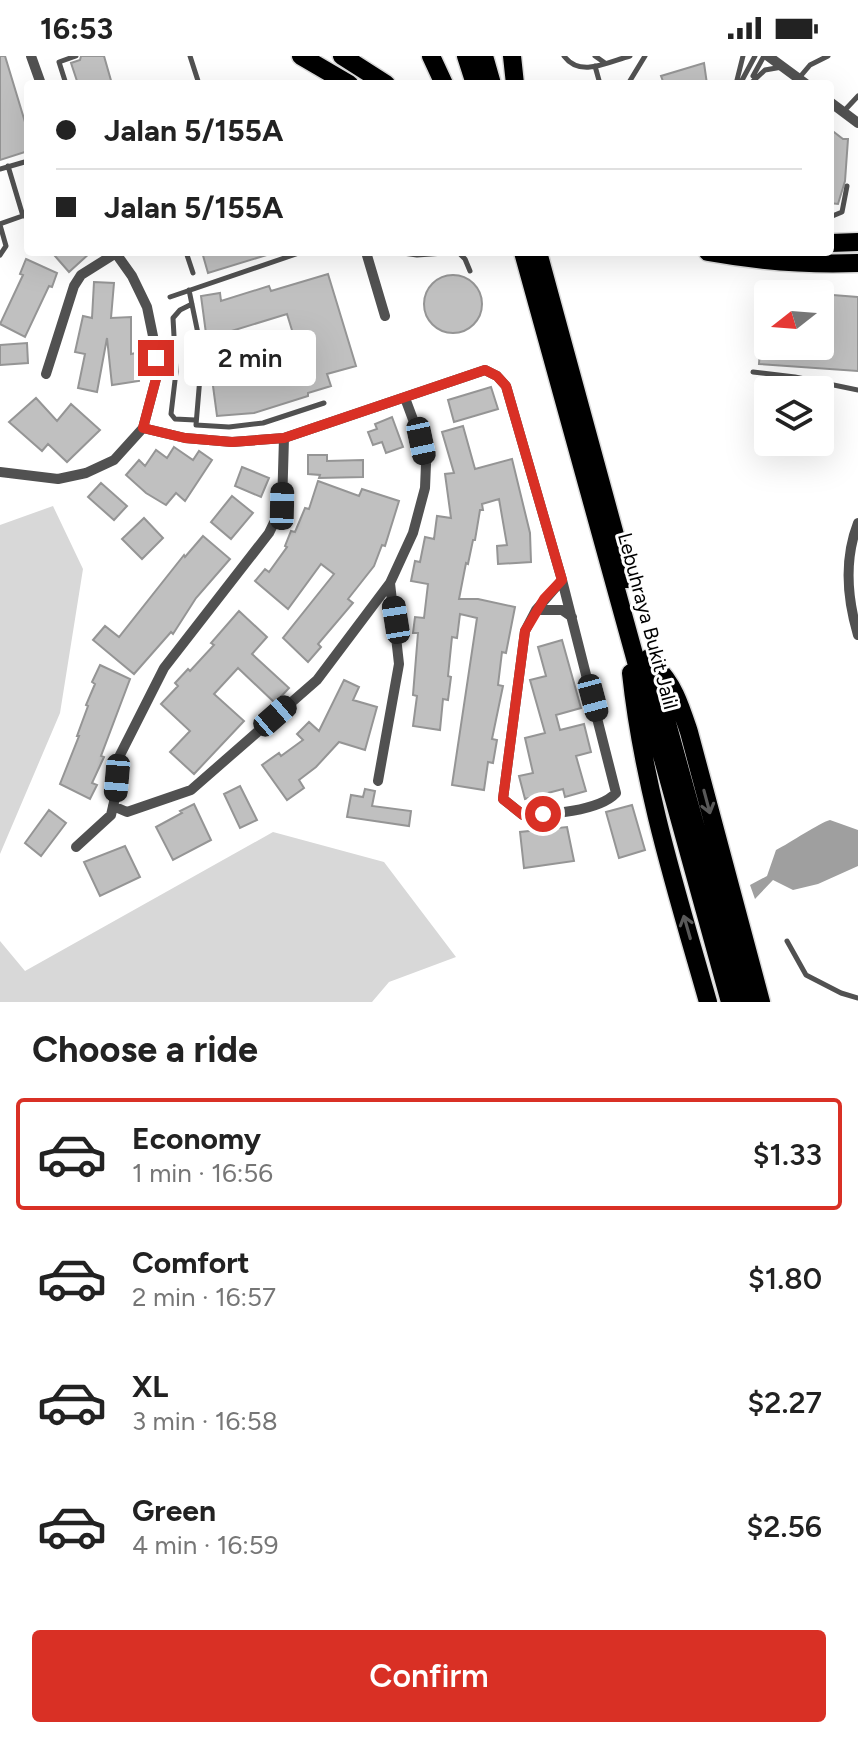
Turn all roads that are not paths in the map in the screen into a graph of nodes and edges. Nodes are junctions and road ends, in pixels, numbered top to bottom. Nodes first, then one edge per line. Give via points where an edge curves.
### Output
1 (31, 56) edge
2 (76, 56) edge
3 (190, 56) edge
4 (301, 56) edge
5 (342, 56) edge
6 (431, 56) edge
7 (466, 56) edge
8 (484, 56) edge
9 (512, 56) edge
10 (564, 56) edge
11 (595, 56) edge
12 (630, 56) edge
13 (645, 56) edge
14 (743, 56) edge
15 (755, 56) edge
16 (766, 56) edge
17 (828, 56) edge
18 (605, 63) junction
19 (595, 66) junction
20 (783, 67) junction
21 (40, 80) edge
22 (65, 80) edge
23 (198, 80) edge
24 (342, 80) edge
25 (380, 80) edge
26 (442, 80) edge
27 (474, 80) edge
28 (491, 80) edge
29 (515, 80) edge
30 (598, 80) edge
31 (630, 80) edge
32 (739, 80) edge
33 (740, 80) edge
34 (752, 80) edge
35 (754, 80) edge
36 (801, 80) edge
37 (802, 80) edge
38 (858, 96) edge
39 (834, 105) edge
40 (843, 112) junction
41 (858, 123) edge
42 (24, 162) edge
43 (8, 166) junction
44 (0, 169) edge
45 (847, 186) dead end
46 (24, 210) edge
47 (834, 215) edge
48 (24, 216) edge
49 (0, 225) edge
50 (858, 242) edge
51 (834, 243) edge
52 (0, 255) edge
53 (109, 256) edge
54 (118, 256) edge
55 (187, 256) edge
56 (290, 256) edge
57 (367, 256) edge
58 (462, 256) edge
59 (524, 256) edge
60 (539, 256) edge
61 (740, 256) edge
62 (858, 263) edge
63 (470, 271) dead end
64 (193, 273) dead end
65 (189, 290) junction
66 (170, 297) dead end
67 (192, 304) junction
68 (385, 316) dead end
69 (753, 372) dead end
70 (46, 374) dead end
71 (858, 390) edge
72 (405, 398) junction
73 (324, 403) dead end
74 (195, 420) junction
75 (143, 428) junction
76 (284, 438) junction
77 (0, 472) edge
78 (858, 523) edge
79 (562, 580) junction
80 (390, 583) junction
81 (536, 610) junction
82 (625, 614) junction
83 (572, 617) junction
84 (858, 635) edge
85 (650, 661) junction
86 (659, 718) junction
87 (378, 781) dead end
88 (113, 806) junction
89 (76, 847) dead end
90 (787, 941) dead end
91 (761, 997) edge
92 (858, 998) edge
93 (708, 1002) edge
94 (730, 1002) edge
95 (744, 1002) edge

1 - 21 street
2 - 22 lane via 59,62
3 - 23 lane
4 - 24 highway
5 - 25 highway
6 - 26 highway
7 - 27 highway
8 - 28 highway
9 - 29 highway
10 - 19 lane via 576,68
11 - 18 lane
12 - 18 lane
13 - 31 lane
14 - 32 lane
15 - 33 lane
16 - 20 street
16 - 34 lane
17 - 37 lane via 810,65
18 - 19 lane
19 - 30 lane
20 - 35 lane via 765,70
20 - 36 street
38 - 40 lane
39 - 40 street
40 - 41 street
42 - 43 lane
43 - 44 lane
43 - 46 lane
45 - 47 lane via 842,212
48 - 49 lane
49 - 52 lane via 6,246
50 - 51 highway
53 - 70 street via 74,286
54 - 75 street via 147,307 154,341 157,375
55 - 64 lane
56 - 65 lane
57 - 68 street
58 - 63 lane
59 - 82 highway, Lebuhraya Bukit Jalil
60 - 85 highway, Lebuhraya Bukit Jalil
61 - 62 highway
65 - 66 lane
65 - 67 lane
67 - 74 lane via 202,353
67 - 74 lane via 173,318 176,372 171,414
69 - 71 lane
72 - 76 street
72 - 79 street via 485,370 506,386
72 - 80 street via 424,452 425,488 413,533
73 - 74 lane via 263,423 229,427 196,425
75 - 76 street via 232,442
75 - 77 street via 114,460 86,473 58,479
76 - 88 street via 282,506 269,533 164,668 119,757
78 - 84 street via 848,581
79 - 81 street
79 - 83 street
80 - 87 street via 399,664
80 - 88 street via 317,680 191,790 127,812
81 - 83 street via 562,610
81 - 83 street via 525,631 503,799 523,815 564,813 609,800 616,793
82 - 86 highway, Lebuhraya Bukit Jalil
93 -> 82 highway via 648,786
85 - 86 highway, Lebuhraya Bukit Jalil
85 -> 91 highway via 678,698
86 - 94 highway, Lebuhraya Bukit Jalil
86 - 95 highway, Lebuhraya Bukit Jalil
88 - 89 street via 111,815
90 - 92 lane via 806,975

